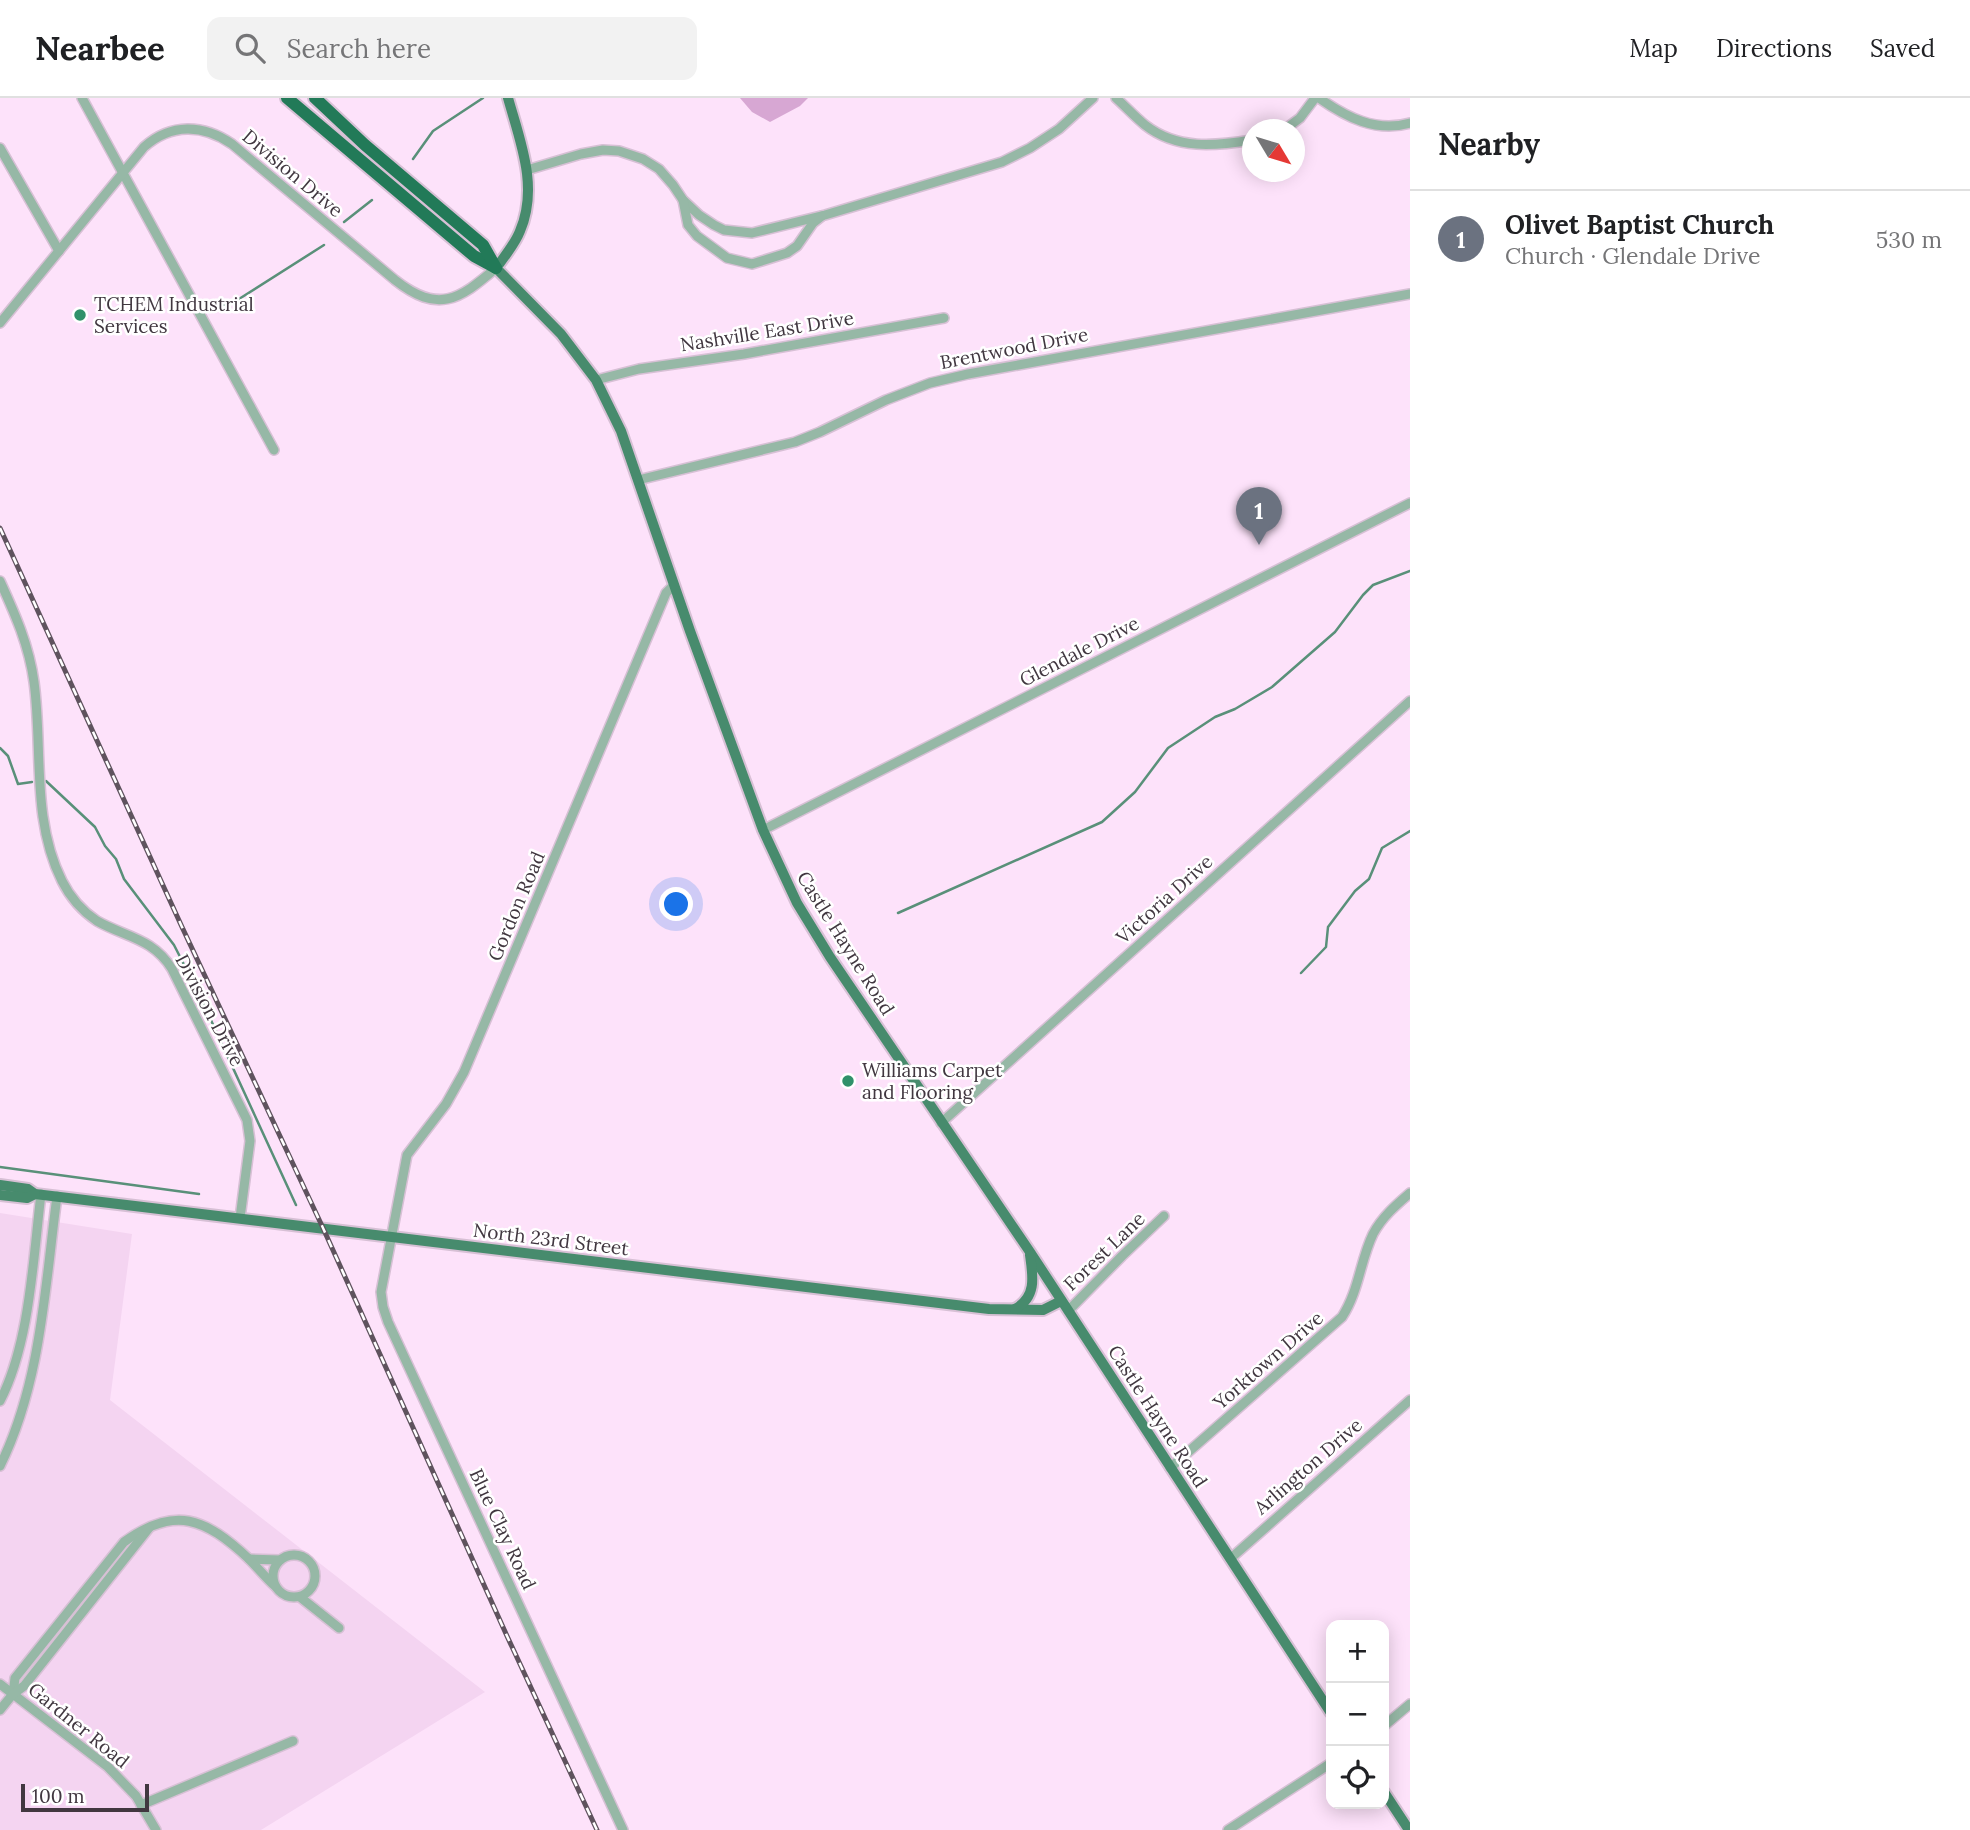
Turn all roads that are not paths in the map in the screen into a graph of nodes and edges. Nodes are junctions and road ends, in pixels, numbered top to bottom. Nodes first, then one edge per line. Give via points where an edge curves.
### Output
1 (82, 98) edge
2 (284, 98) edge
3 (306, 98) edge
4 (315, 98) edge
5 (508, 98) edge
6 (1093, 98) edge
7 (1116, 98) edge
8 (1317, 98) edge
9 (1299, 119) edge
10 (1410, 123) edge
11 (1242, 141) edge
12 (365, 145) junction
13 (0, 148) edge
14 (527, 170) junction
15 (124, 172) junction
16 (683, 200) junction
17 (825, 215) junction
18 (59, 251) junction
19 (496, 268) junction
20 (1410, 293) edge
21 (944, 318) dead end
22 (0, 323) edge
23 (596, 380) junction
24 (274, 450) dead end
25 (638, 480) junction
26 (1410, 503) edge
27 (0, 581) edge
28 (674, 586) junction
29 (1410, 701) edge
30 (763, 830) junction
31 (941, 1123) junction
32 (0, 1185) edge
33 (1410, 1193) edge
34 (38, 1194) junction
35 (0, 1195) edge
36 (57, 1196) junction
37 (1164, 1216) dead end
38 (240, 1218) junction
39 (391, 1237) junction
40 (1030, 1252) junction
41 (1065, 1306) junction
42 (1007, 1310) junction
43 (1410, 1400) edge
44 (0, 1401) edge
45 (0, 1466) edge
46 (1170, 1468) junction
47 (249, 1559) junction
48 (1230, 1559) junction
49 (280, 1560) junction
50 (275, 1586) junction
51 (300, 1597) junction
52 (340, 1629) dead end
53 (0, 1684) edge
54 (13, 1694) junction
55 (1410, 1704) edge
56 (1326, 1705) edge
57 (0, 1710) edge
58 (1389, 1722) edge
59 (293, 1741) dead end
60 (1326, 1766) edge
61 (1389, 1800) edge
62 (144, 1809) junction
63 (150, 1830) edge
64 (156, 1830) edge
65 (623, 1830) edge
66 (1228, 1830) edge
67 (1409, 1830) edge

1 - 15 street
2 - 19 highway via 474,257
3 - 12 highway
4 - 12 highway
5 - 14 main road
6 - 17 street via 1059,129 1002,162
7 - 11 street via 1146,125 1176,142
8 - 9 street
8 - 10 street via 1364,123
12 - 19 highway via 484,245
13 - 18 street
14 - 16 street via 581,154 619,150 659,169
14 - 19 main road via 524,220
15 - 18 street, Division Drive
15 - 19 street, Division Drive via 144,146 162,134 185,128 210,132 232,144 420,297 456,297
15 - 24 street
16 - 17 street via 714,225 738,232 761,232
16 - 17 street via 688,225 697,236 726,258 752,264 787,253
18 - 22 street, Division Drive
19 - 23 main road, Castle Hayne Road via 561,334
20 - 25 street, Brentwood Drive via 930,383 795,442
21 - 23 street, Nashville East Drive
23 - 25 main road, Castle Hayne Road
25 - 28 main road, Castle Hayne Road
26 - 30 street, Glendale Drive
27 - 38 street, Division Drive via 30,657 42,810 56,869 86,913 149,944 172,969 247,1120 250,1142
28 - 30 main road, Castle Hayne Road
28 - 39 street, Gordon Road via 666,593 464,1072 407,1155
29 - 31 street, Victoria Drive
30 - 31 main road, Castle Hayne Road via 809,923
31 - 40 main road, Castle Hayne Road
32 - 34 main road, North 23rd Street
33 - 46 street, Yorktown Drive via 1373,1235 1354,1295 1335,1324
34 - 35 main road, North 23rd Street via 27,1198
34 - 36 main road, North 23rd Street
34 - 44 street via 25,1320 16,1363
36 - 38 main road, North 23rd Street
36 - 45 street via 33,1370 17,1429
37 - 41 street, Forest Lane
38 - 39 main road, North 23rd Street
39 - 42 main road, North 23rd Street
39 - 65 street, Blue Clay Road via 381,1292 388,1322
40 - 41 main road, Castle Hayne Road
40 - 42 main road via 1033,1279 1029,1296 1017,1308
41 - 42 main road, North 23rd Street
41 - 46 main road, Castle Hayne Road
43 - 48 street, Arlington Drive
46 - 48 main road, Castle Hayne Road
47 - 49 street
47 - 50 street
47 - 54 street via 201,1524 181,1519 150,1527
48 - 56 main road, Castle Hayne Road
49 - 50 street via 273,1572
49 - 51 street via 293,1555 311,1563 315,1575 312,1588
50 - 51 street via 286,1596
51 - 52 street
53 - 54 street, Gardner Road
54 - 57 street
54 - 62 street, Gardner Road via 108,1767
55 - 58 street
59 - 62 street
60 - 66 street
61 - 67 main road
62 - 63 street
62 - 64 street, Gardner Road

